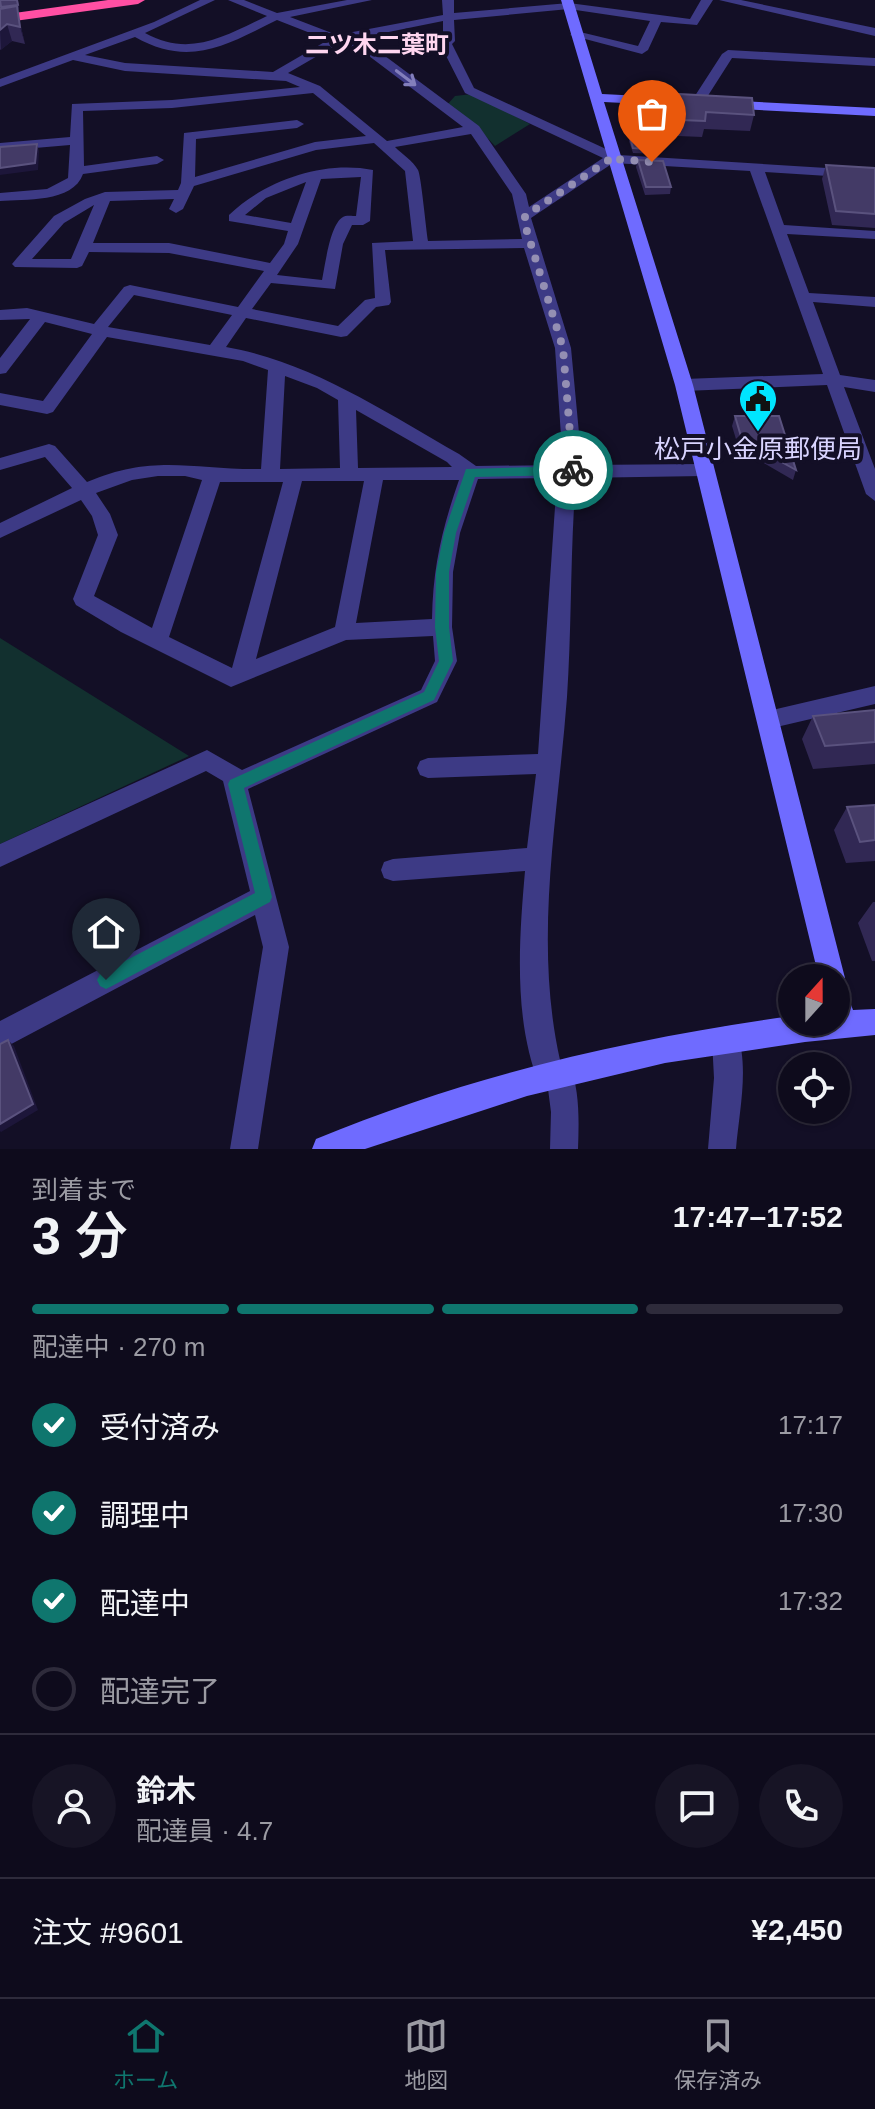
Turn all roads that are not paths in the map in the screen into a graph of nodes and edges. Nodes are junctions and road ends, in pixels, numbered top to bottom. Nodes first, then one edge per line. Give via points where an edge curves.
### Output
1 (138, 0) edge
2 (209, 0) edge
3 (234, 0) edge
4 (366, 0) edge
5 (448, 0) edge
6 (707, 0) edge
7 (725, 0) edge
8 (795, 1) edge
9 (568, 3) edge
10 (790, 14) junction
11 (277, 16) junction
12 (448, 17) junction
13 (657, 18) junction
14 (0, 19) edge
15 (135, 32) junction
16 (875, 32) edge
17 (576, 35) junction
18 (339, 38) junction
19 (71, 56) junction
20 (875, 62) edge
21 (278, 74) junction
22 (0, 83) edge
23 (316, 89) junction
24 (469, 90) junction
25 (598, 98) junction
26 (697, 102) junction
27 (440, 104) junction
28 (285, 109) junction
29 (875, 112) edge
30 (474, 129) junction
31 (77, 140) junction
32 (380, 142) junction
33 (315, 146) junction
34 (0, 147) edge
35 (613, 158) junction
36 (157, 160) dead end
37 (756, 168) junction
38 (77, 171) junction
39 (875, 175) edge
40 (315, 176) junction
41 (105, 196) junction
42 (182, 196) junction
43 (0, 197) edge
44 (525, 216) junction
45 (297, 228) junction
46 (779, 229) junction
47 (875, 235) edge
48 (531, 243) junction
49 (421, 246) junction
50 (83, 247) junction
51 (270, 273) junction
52 (803, 297) junction
53 (875, 302) edge
54 (242, 312) junction
55 (0, 315) edge
56 (41, 316) junction
57 (100, 330) junction
58 (215, 350) junction
59 (277, 368) junction
60 (0, 369) edge
61 (832, 379) junction
62 (684, 385) junction
63 (875, 386) edge
64 (347, 397) junction
65 (0, 399) edge
66 (0, 464) edge
67 (704, 470) junction
68 (570, 471) junction
69 (471, 472) junction
70 (349, 473) junction
71 (375, 473) junction
72 (294, 475) junction
73 (213, 476) junction
74 (270, 476) junction
75 (84, 492) junction
76 (875, 494) edge
77 (0, 531) edge
78 (442, 627) junction
79 (344, 632) junction
80 (158, 640) junction
81 (241, 674) junction
82 (875, 695) edge
83 (768, 720) junction
84 (548, 764) junction
85 (428, 768) dead end
86 (235, 784) junction
87 (0, 856) edge
88 (537, 859) junction
89 (393, 870) dead end
90 (264, 897) junction
91 (829, 964) edge
92 (875, 1022) edge
93 (850, 1024) edge
94 (778, 1033) edge
95 (0, 1036) edge
96 (726, 1040) junction
97 (554, 1074) junction
98 (244, 1149) edge
99 (326, 1149) edge
100 (564, 1149) edge
101 (722, 1149) edge

1 - 14 highway
2 - 15 street
3 - 11 street
4 - 11 street
5 - 12 street
6 - 13 street via 693,23
7 - 10 street
8 - 10 street
9 - 12 street
9 - 13 street
9 - 17 street
10 - 16 street
11 - 15 street via 212,47 160,46
11 - 18 street
12 - 18 street
12 - 24 street via 445,42
13 - 17 street via 642,50
15 - 19 street
17 - 25 street
18 - 21 street
18 -> 27 street via 373,53
19 - 21 street via 136,68
19 - 22 street
20 - 26 street via 728,54
21 - 23 street
23 - 28 street
23 - 32 street
24 - 27 street
24 - 35 street
25 - 26 street
25 - 35 street
26 - 29 street
27 - 30 street
28 - 31 street via 77,107
28 - 33 street
28 - 42 street via 189,136
30 - 32 street
30 - 44 street via 519,194
31 - 34 street
31 - 38 street
32 - 33 street
32 - 49 street via 411,169
33 - 42 street
35 - 37 street
35 - 44 street
35 - 62 street
36 - 38 street
37 - 39 street
37 - 46 street
38 - 43 street via 70,184 50,193
40 - 45 street
40 - 45 street via 250,200 234,218
40 - 51 street via 368,173 363,221 347,220 336,244 329,286
41 - 42 street
41 - 50 street
41 - 50 street via 59,218 20,264 77,263
44 - 48 street
45 - 51 street
46 - 47 street
46 - 52 street
48 - 49 street
48 - 68 street via 563,348
49 - 54 street via 377,246 383,302 371,303 341,332
50 - 51 street via 169,248
51 - 54 street
52 - 53 street
52 - 61 street
54 - 57 street via 130,290
54 - 58 street
55 - 56 street
56 - 57 street
56 - 60 street
57 - 58 street
57 - 65 street via 47,408
58 - 59 street
59 - 64 street
59 - 74 street
61 - 62 street
61 - 63 street
61 - 76 street
62 - 67 street
64 - 69 street
64 - 70 street
66 - 75 street via 49,450
67 - 68 street
67 - 83 street
68 - 69 street
68 - 84 street
69 - 71 street
69 - 78 street via 450,533
70 - 71 street
70 - 72 street
71 - 79 street
72 - 74 street
72 - 81 street
73 - 74 street
73 - 75 street via 158,468
73 - 80 street
75 - 77 street
75 - 80 street via 108,535 83,599
78 - 79 street
78 - 86 street via 446,661 429,696
79 - 81 street
80 - 81 street via 231,678
82 - 83 street
83 - 91 street
84 - 85 street
84 - 88 street
86 - 87 street via 233,775 207,760
86 - 90 street
88 - 89 street
88 - 97 street via 533,920 542,1046
90 - 95 street
90 - 98 street via 276,947
92 - 93 street
94 - 96 street
96 - 97 street
96 - 101 street
97 - 99 street
97 - 100 street via 565,1112

